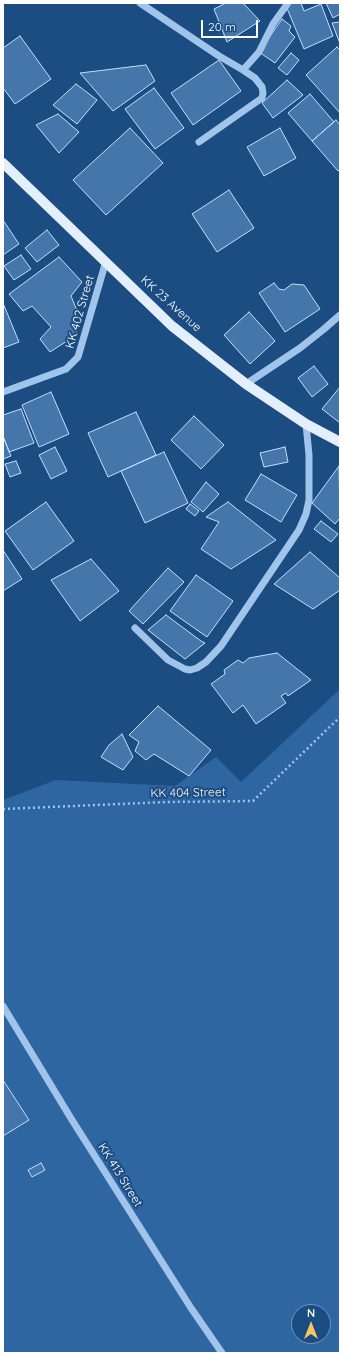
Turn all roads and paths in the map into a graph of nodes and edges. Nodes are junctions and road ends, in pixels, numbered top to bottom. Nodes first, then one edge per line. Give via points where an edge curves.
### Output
1 (140, 3) edge
2 (288, 3) edge
3 (243, 70) junction
4 (199, 142) dead end
5 (3, 164) edge
6 (106, 261) junction
7 (340, 315) edge
8 (246, 384) junction
9 (3, 392) edge
10 (306, 424) junction
11 (340, 442) edge
12 (135, 628) dead end
13 (340, 717) edge
14 (3, 809) edge
15 (3, 1006) edge
16 (222, 1353) edge

1 - 3 street
2 - 3 street via 273,24 259,52
3 - 4 street via 255,78 262,87 262,98
5 - 6 main road, KK 23 Avenue
6 - 8 main road, KK 23 Avenue via 172,326
6 - 9 street, KK 402 Street via 78,357 66,369
7 - 8 street via 300,348
8 - 10 main road, KK 23 Avenue
10 - 11 main road, KK 23 Avenue
10 - 12 street via 309,500 306,514 299,530 221,646 197,668 185,670 168,660
13 - 14 path, KK 404 Street via 254,801
15 - 16 street, KK 413 Street via 72,1120

